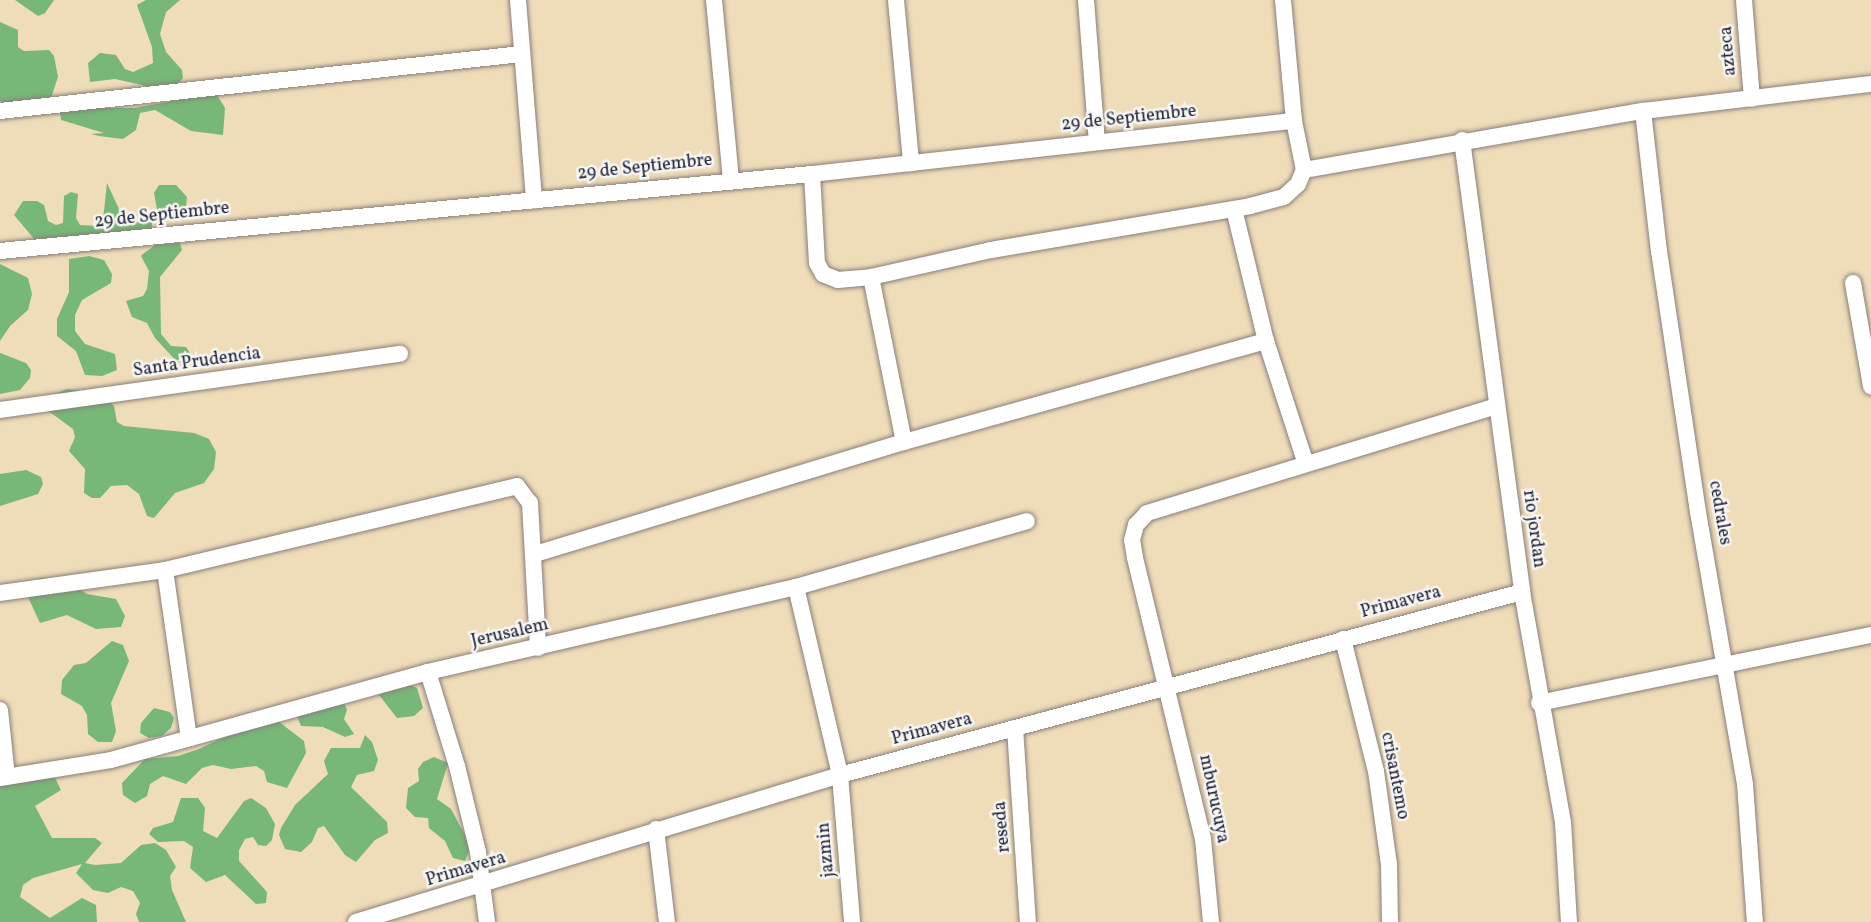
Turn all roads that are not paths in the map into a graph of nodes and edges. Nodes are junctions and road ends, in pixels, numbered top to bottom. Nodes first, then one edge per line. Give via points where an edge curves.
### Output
1 (518, 0) edge
2 (714, 0) edge
3 (896, 0) edge
4 (1086, 0) edge
5 (1283, 0) edge
6 (1744, 0) edge
7 (521, 54) junction
8 (1871, 84) edge
9 (1752, 99) junction
10 (0, 111) edge
11 (1643, 111) junction
12 (1294, 121) junction
13 (1462, 140) junction
14 (1097, 142) junction
15 (911, 163) junction
16 (1304, 170) junction
17 (812, 174) junction
18 (731, 179) junction
19 (534, 200) junction
20 (1234, 209) junction
21 (0, 251) edge
22 (871, 278) junction
23 (1854, 283) dead end
24 (1266, 341) junction
25 (400, 354) dead end
26 (1871, 386) edge
27 (1496, 406) junction
28 (0, 410) edge
29 (904, 442) junction
30 (1306, 464) junction
31 (1027, 521) dead end
32 (535, 554) junction
33 (165, 570) junction
34 (796, 587) junction
35 (1522, 592) junction
36 (0, 593) edge
37 (1871, 635) edge
38 (1343, 639) junction
39 (538, 648) junction
40 (1726, 665) junction
41 (428, 672) junction
42 (1164, 686) junction
43 (1539, 703) junction
44 (0, 710) edge
45 (1015, 728) junction
46 (189, 738) junction
47 (840, 775) junction
48 (4, 778) edge
49 (656, 829) junction
50 (483, 886) junction
51 (356, 922) edge
52 (488, 922) edge
53 (667, 922) edge
54 (852, 922) edge
55 (1028, 922) edge
56 (1211, 922) edge
57 (1390, 922) edge
58 (1569, 922) edge
59 (1755, 922) edge

1 - 7 street
2 - 18 street
3 - 15 street
4 - 14 street
5 - 12 street
6 - 9 street, azteca
7 - 10 street
7 - 19 street
8 - 9 street
9 - 11 street
11 - 13 street
11 - 40 street, cedrales via 1677,370
12 - 14 street, 29 de Septiembre
12 - 16 street
13 - 16 street
13 - 27 street, rio jordan
14 - 15 street, 29 de Septiembre
15 - 17 street, 29 de Septiembre
16 - 20 street via 1298,184 1284,197
17 - 18 street, 29 de Septiembre
17 - 22 street via 817,263 823,274 838,280
18 - 19 street, 29 de Septiembre
19 - 21 street, 29 de Septiembre
20 - 22 street via 969,254
20 - 24 street
22 - 29 street
23 - 26 street
24 - 29 street
24 - 30 street
25 - 28 street, Santa Prudencia
27 - 30 street, mburucuya
27 - 35 street, rio jordan
29 - 32 street
30 - 42 street, mburucuya via 1147,513 1136,525 1132,540
31 - 34 street, Jerusalem
32 - 33 street via 530,502 517,486
32 - 39 street
33 - 36 street
33 - 46 street
34 - 39 street, Jerusalem
34 - 47 street, jazmin
35 - 38 street, Primavera
35 - 43 street, rio jordan
37 - 40 street
38 - 42 street, Primavera
38 - 57 street, crisantemo via 1376,771 1389,865
39 - 41 street, Jerusalem
40 - 43 street
40 - 59 street, cedrales via 1745,784
41 - 46 street, Jerusalem
41 - 50 street via 457,766
42 - 45 street, Primavera
42 - 56 street, mburucuya via 1203,839
43 - 58 street, rio jordan via 1563,822
44 - 48 street
45 - 47 street, Primavera
45 - 55 street, reseda
46 - 48 street, Jerusalem via 111,760
47 - 49 street, Primavera
47 - 54 street, jazmin
49 - 50 street, Primavera
49 - 53 street
50 - 51 street, Primavera
50 - 52 street

